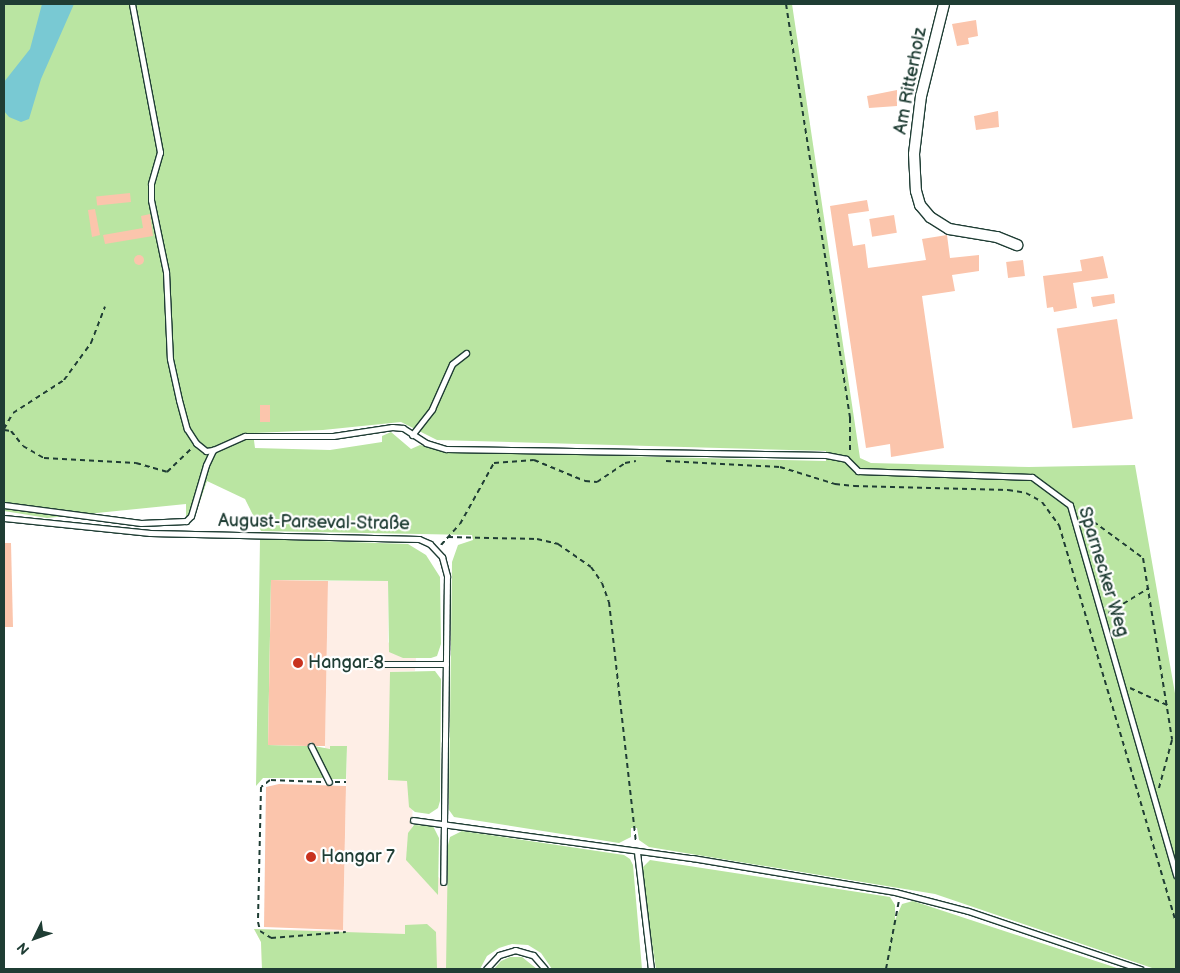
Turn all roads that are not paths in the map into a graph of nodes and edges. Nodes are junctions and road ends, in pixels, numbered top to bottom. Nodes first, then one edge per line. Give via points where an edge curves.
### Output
1 (132, 4) edge
2 (944, 4) edge
3 (1017, 245) dead end
4 (466, 353) dead end
5 (412, 435) junction
6 (213, 450) junction
7 (4, 505) edge
8 (4, 518) edge
9 (341, 664) dead end
10 (446, 664) junction
11 (311, 746) dead end
12 (329, 782) road end
13 (413, 820) dead end
14 (443, 822) junction
15 (637, 852) junction
16 (1176, 875) edge
17 (443, 882) dead end
18 (486, 969) edge
19 (545, 969) edge
20 (649, 969) edge
21 (1140, 969) edge

1 - 6 lane via 160,152 151,184 151,200 166,272 170,359 182,410 196,443 206,451
2 - 3 street, Am Ritterholz via 921,96 914,154 920,205 930,217 948,229 997,237
4 - 5 lane via 452,364 432,409
5 - 6 lane, Sparnecker Weg via 403,428 392,427 333,436 244,436
5 - 16 lane, Sparnecker Weg via 446,449 826,455 846,460 858,471 1032,477 1070,504
6 - 7 lane via 192,516 186,521 141,523
8 - 10 lane, August-Parseval-Straße via 150,533 419,539 442,557 447,576
9 - 10 lane
10 - 14 lane
11 - 12 lane
13 - 14 lane
14 - 15 lane
14 - 17 lane
15 - 20 lane
15 - 21 lane via 900,893 968,911
18 - 19 lane via 499,955 515,950 533,955

